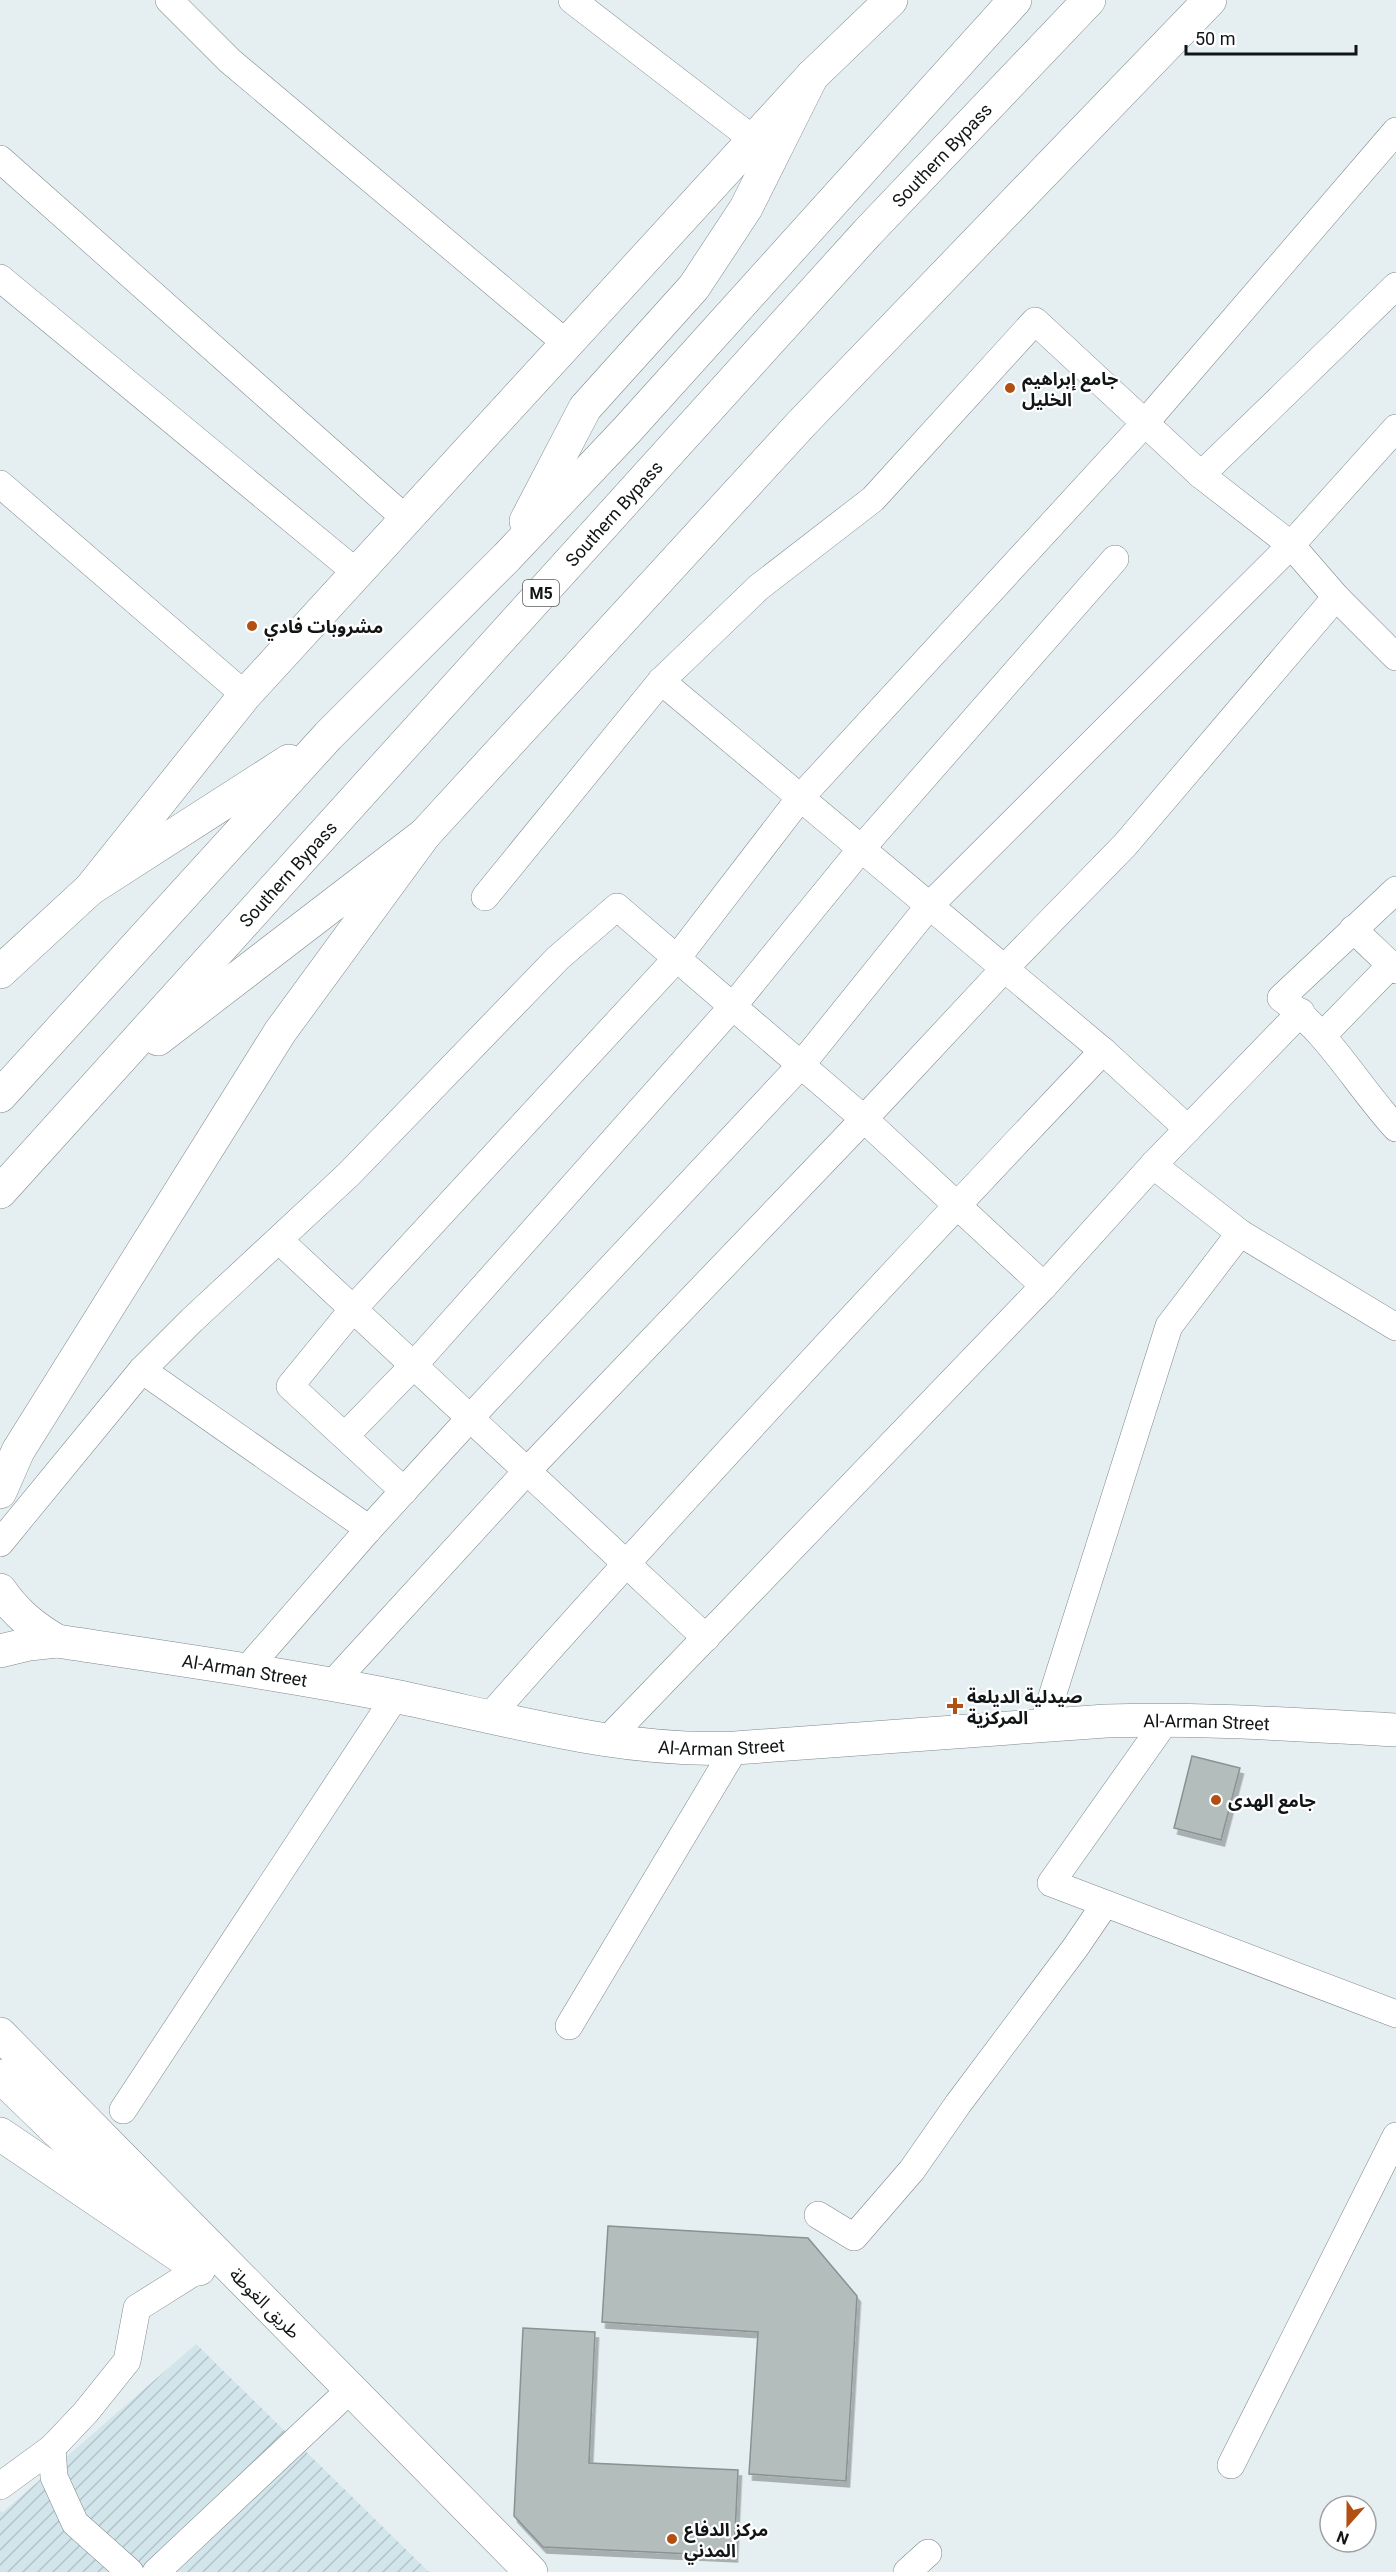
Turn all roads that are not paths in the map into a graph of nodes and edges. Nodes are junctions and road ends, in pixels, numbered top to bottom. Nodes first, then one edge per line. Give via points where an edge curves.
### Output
1 (169, 0) edge
2 (572, 0) edge
3 (891, 0) edge
4 (1015, 0) edge
5 (1089, 0) edge
6 (1210, 0) edge
7 (1234, 0) edge
8 (1178, 36) junction
9 (812, 76) junction
10 (1396, 131) edge
11 (754, 140) junction
12 (0, 159) edge
13 (0, 278) edge
14 (1396, 286) edge
15 (567, 344) junction
16 (1144, 424) junction
17 (1396, 428) edge
18 (1202, 475) junction
19 (0, 484) edge
20 (406, 519) junction
21 (1291, 545) junction
22 (507, 557) junction
23 (1115, 560) dead end
24 (357, 573) junction
25 (1336, 597) junction
26 (1396, 657) edge
27 (661, 681) junction
28 (245, 695) junction
29 (328, 736) junction
30 (800, 798) junction
31 (425, 834) junction
32 (861, 849) junction
33 (90, 889) junction
34 (1396, 890) edge
35 (485, 897) dead end
36 (929, 906) junction
37 (1353, 929) junction
38 (677, 958) junction
39 (1394, 968) edge
40 (1004, 969) junction
41 (0, 972) edge
42 (733, 1006) junction
43 (1301, 1012) junction
44 (1323, 1035) junction
45 (1103, 1052) junction
46 (801, 1065) junction
47 (108, 1071) junction
48 (0, 1096) edge
49 (1391, 1111) edge
50 (864, 1119) junction
51 (1188, 1129) junction
52 (1153, 1165) junction
53 (0, 1192) edge
54 (957, 1205) junction
55 (1240, 1233) junction
56 (279, 1240) junction
57 (1044, 1286) junction
58 (353, 1309) junction
59 (1396, 1326) edge
60 (414, 1365) junction
61 (142, 1370) junction
62 (470, 1418) junction
63 (345, 1436) junction
64 (527, 1471) junction
65 (404, 1491) junction
66 (0, 1492) edge
67 (369, 1529) junction
68 (0, 1543) edge
69 (626, 1563) junction
70 (0, 1590) edge
71 (706, 1638) junction
72 (57, 1641) junction
73 (0, 1651) edge
74 (247, 1669) junction
75 (332, 1685) junction
76 (396, 1697) junction
77 (489, 1717) junction
78 (1167, 1719) junction
79 (1043, 1725) junction
80 (1396, 1730) edge
81 (606, 1741) junction
82 (735, 1748) junction
83 (1105, 1904) junction
84 (1396, 2014) edge
85 (569, 2026) dead end
86 (0, 2034) edge
87 (0, 2076) edge
88 (123, 2110) dead end
89 (0, 2134) edge
90 (1396, 2136) edge
91 (818, 2215) dead end
92 (199, 2269) junction
93 (339, 2402) junction
94 (52, 2448) junction
95 (1231, 2465) dead end
96 (0, 2486) edge
97 (928, 2553) dead end
98 (130, 2572) edge
99 (156, 2572) edge
100 (505, 2572) edge
101 (531, 2572) edge
102 (907, 2572) edge

1 - 15 street via 230,61
2 - 11 street
3 - 9 main road
4 - 22 main road
5 - 47 main road, Southern Bypass / M5 via 867,233
6 - 8 main road
7 - 8 main road via 1210,24
8 - 31 main road via 803,422
9 - 11 main road
9 - 22 main road via 746,208 694,287 585,408
10 - 16 street
11 - 15 main road
12 - 20 street
13 - 24 street
14 - 18 street
15 - 20 main road
16 - 18 street
16 - 27 street via 1035,321 873,499 759,587
16 - 30 street
17 - 21 street
18 - 21 street
19 - 28 street
20 - 24 main road
21 - 25 street
21 - 36 street
22 - 29 main road
23 - 32 street
24 - 28 main road
25 - 26 street
25 - 40 street via 1125,845
27 - 30 street
27 - 35 street
28 - 33 main road
29 - 33 main road
29 - 48 main road
30 - 32 street
30 - 38 street
31 - 47 main road via 161,1037
31 - 66 main road via 280,1032 18,1451
32 - 36 street
32 - 42 street
33 - 41 main road
34 - 37 street
36 - 40 street
36 - 46 street
37 - 39 street
37 - 43 street via 1281,998
38 - 42 street
38 - 56 street via 617,907 558,957 349,1174
38 - 58 street
39 - 44 street
40 - 45 street
40 - 50 street
42 - 46 street
42 - 60 street
43 - 44 street
43 - 51 street
44 - 49 street
45 - 51 street
45 - 54 street
46 - 50 street
46 - 62 street
47 - 53 main road, Southern Bypass / M5
50 - 54 street
50 - 64 street
51 - 52 street
52 - 55 street
52 - 57 street
54 - 57 street
54 - 69 street
55 - 59 street
55 - 79 street via 1169,1326
56 - 58 street
56 - 61 street
57 - 71 street
58 - 60 street
58 - 63 street via 290,1386
60 - 62 street
60 - 63 street
61 - 67 street
61 - 68 street
62 - 64 street
62 - 65 street
63 - 65 street
64 - 69 street
64 - 75 street
65 - 67 street
67 - 74 street
69 - 71 street
69 - 77 street
70 - 72 main road, Al-Arman Street via 12,1608
71 - 81 street
72 - 73 main road, Al-Arman Street
72 - 74 main road, Al-Arman Street
74 - 75 main road, Al-Arman Street
75 - 76 main road, Al-Arman Street
76 - 77 main road, Al-Arman Street
76 - 88 street
77 - 81 main road, Al-Arman Street
78 - 79 main road, Al-Arman Street
78 - 80 main road, Al-Arman Street
78 - 83 street via 1051,1883
79 - 82 main road, Al-Arman Street
81 - 82 main road, Al-Arman Street via 675,1749
82 - 85 street
83 - 84 street
83 - 91 street via 912,2170 854,2237
86 - 101 main road, طريق الغوطة
87 - 92 main road
89 - 92 main road
90 - 95 street
92 - 93 main road
92 - 94 street via 137,2308 127,2361
93 - 99 street
93 - 100 main road
94 - 96 street
94 - 98 street via 54,2477 75,2523
97 - 102 street

